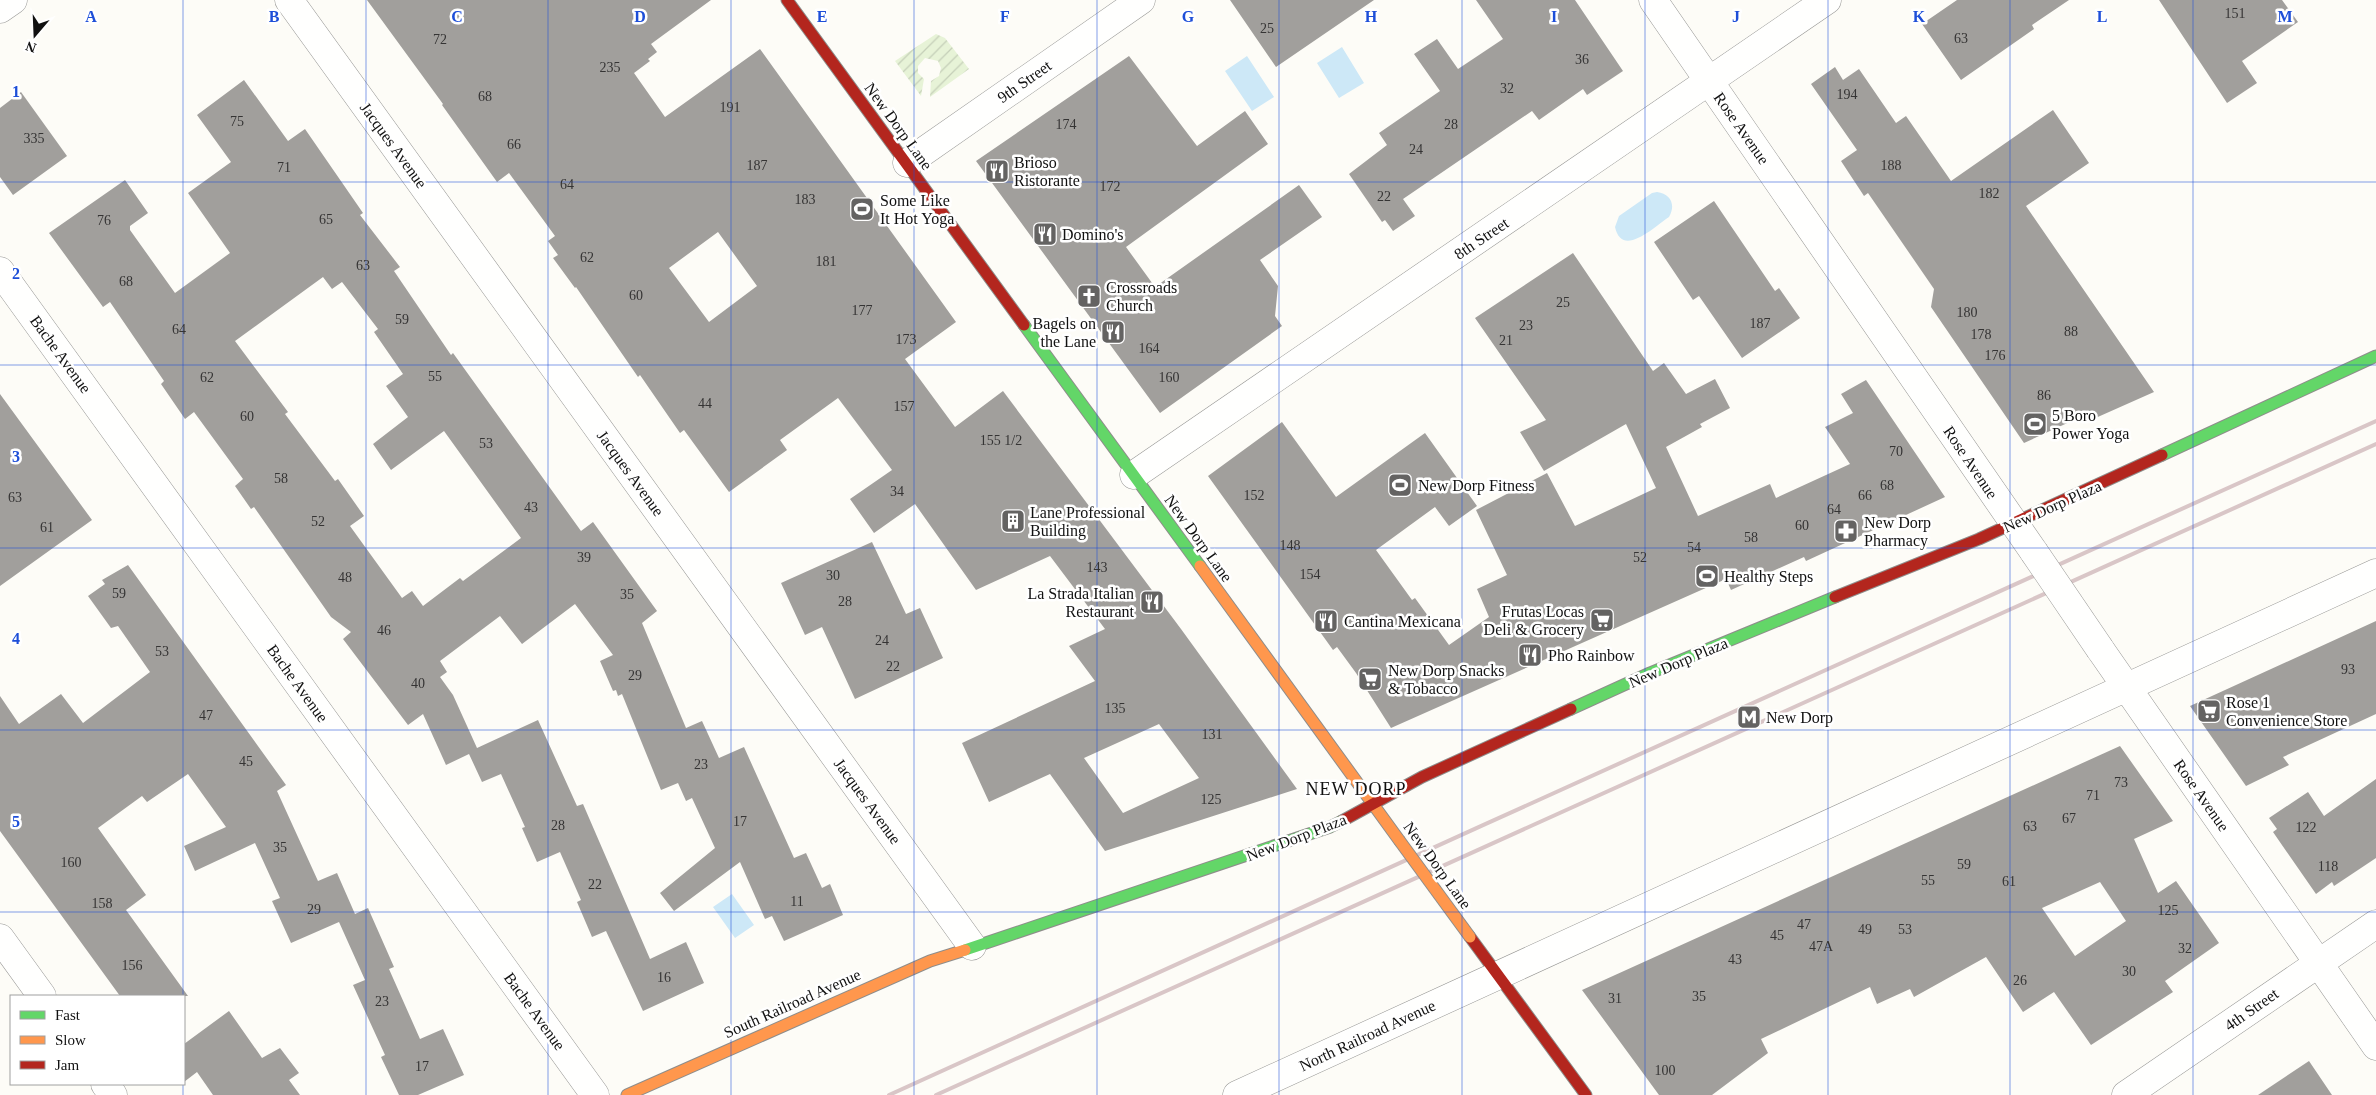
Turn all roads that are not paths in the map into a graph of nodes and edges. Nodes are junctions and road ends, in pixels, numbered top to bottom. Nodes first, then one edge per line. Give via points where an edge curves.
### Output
1 (13, 0) edge
2 (289, 0) edge
3 (787, 0) edge
4 (1141, 0) edge
5 (1653, 0) edge
6 (1827, 0) edge
7 (0, 9) edge
8 (1710, 82) junction
9 (907, 163) junction
10 (0, 271) edge
11 (2376, 356) edge
12 (1134, 475) junction
13 (2014, 524) junction
14 (2376, 573) edge
15 (2126, 687) junction
16 (1374, 804) junction
17 (2376, 924) edge
18 (0, 938) edge
19 (972, 946) junction
20 (2318, 963) junction
21 (1497, 974) junction
22 (41, 995) edge
23 (2376, 1046) edge
24 (595, 1095) edge
25 (627, 1095) edge
26 (1238, 1095) edge
27 (1586, 1095) edge
28 (2126, 1095) edge

1 - 7 street
2 - 19 street, Jacques Avenue
3 - 9 street, New Dorp Lane
4 - 9 street, 9th Street
5 - 8 street, Rose Avenue
6 - 8 street, 8th Street
8 - 12 street, 8th Street
8 - 13 street, Rose Avenue
9 - 12 street, New Dorp Lane
10 - 24 street, Bache Avenue
11 - 13 street, New Dorp Plaza
12 - 16 street, New Dorp Lane
13 - 15 street, Rose Avenue, bridge
13 - 16 street, New Dorp Plaza via 1650,673 1422,777
14 - 15 street
15 - 20 street, Rose Avenue
15 - 21 street
16 - 19 street, New Dorp Plaza via 1330,827
16 - 21 street, New Dorp Lane, bridge
17 - 20 street, 4th Street
18 - 22 street
19 - 25 street, South Railroad Avenue via 894,974
20 - 23 street, Rose Avenue
20 - 28 street, 4th Street
21 - 26 street, North Railroad Avenue
21 - 27 street, New Dorp Lane

